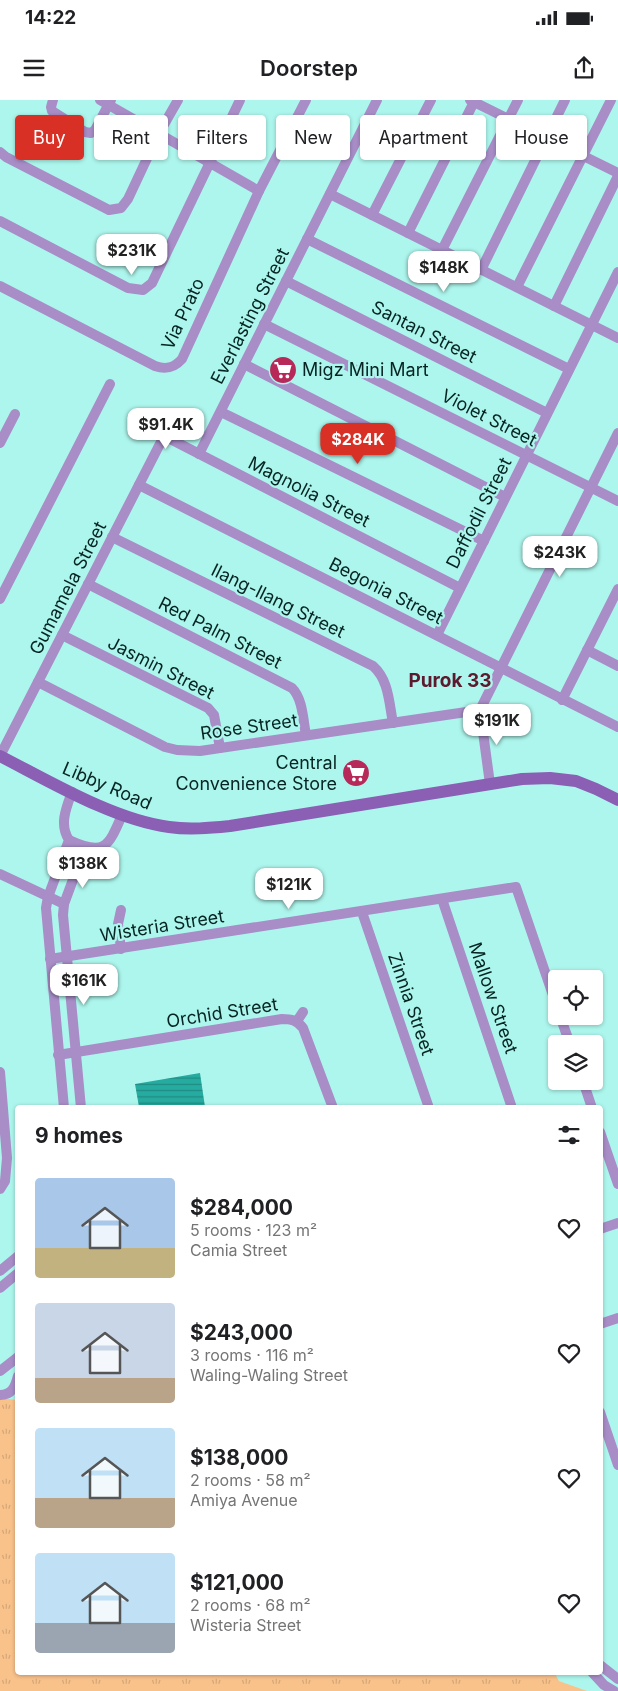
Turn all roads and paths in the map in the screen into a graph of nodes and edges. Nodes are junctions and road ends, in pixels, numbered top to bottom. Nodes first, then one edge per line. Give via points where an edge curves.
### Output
1 (53, 100) edge
2 (178, 100) edge
3 (240, 100) edge
4 (306, 100) edge
5 (376, 100) edge
6 (431, 100) edge
7 (518, 100) edge
8 (565, 100) edge
9 (611, 100) edge
10 (473, 101) edge
11 (106, 102) edge
12 (127, 115) edge
13 (501, 115) edge
14 (511, 115) edge
15 (558, 115) edge
16 (168, 117) edge
17 (168, 139) edge
18 (496, 144) edge
19 (587, 148) edge
20 (0, 152) edge
21 (587, 158) edge
22 (146, 160) edge
23 (536, 160) edge
24 (581, 160) edge
25 (209, 162) junction
26 (618, 174) edge
27 (259, 191) junction
28 (330, 194) junction
29 (372, 215) junction
30 (0, 221) edge
31 (408, 233) junction
32 (307, 239) junction
33 (442, 250) junction
34 (481, 270) junction
35 (618, 272) edge
36 (286, 280) junction
37 (0, 286) edge
38 (517, 287) junction
39 (554, 306) junction
40 (264, 324) junction
41 (591, 324) junction
42 (618, 338) edge
43 (244, 364) junction
44 (569, 369) junction
45 (110, 384) dead end
46 (220, 412) junction
47 (547, 413) junction
48 (15, 414) dead end
49 (143, 425) dead end
50 (618, 434) edge
51 (164, 436) junction
52 (0, 443) edge
53 (200, 454) junction
54 (526, 455) junction
55 (139, 486) junction
56 (591, 488) junction
57 (505, 497) junction
58 (618, 501) edge
59 (112, 537) junction
60 (484, 541) junction
61 (88, 584) junction
62 (460, 588) junction
63 (618, 589) edge
64 (0, 598) edge
65 (614, 607) edge
66 (437, 635) junction
67 (62, 636) junction
68 (587, 650) junction
69 (618, 666) edge
70 (501, 668) junction
71 (38, 682) junction
72 (562, 700) junction
73 (480, 710) junction
74 (393, 723) junction
75 (618, 727) edge
76 (306, 735) junction
77 (220, 748) junction
78 (0, 756) edge
79 (490, 784) junction
80 (72, 792) junction
81 (618, 800) edge
82 (122, 815) junction
83 (69, 840) junction
84 (85, 848) junction
85 (0, 874) edge
86 (48, 897) junction
87 (442, 899) junction
88 (64, 904) junction
89 (121, 910) dead end
90 (362, 912) junction
91 (121, 949) junction
92 (66, 957) junction
93 (50, 959) junction
94 (548, 981) edge
95 (75, 1052) junction
96 (58, 1055) junction
97 (0, 1072) edge
98 (586, 1090) edge
99 (64, 1105) edge
100 (82, 1105) edge
101 (331, 1105) edge
102 (428, 1105) edge
103 (511, 1105) edge
104 (591, 1105) edge
105 (603, 1141) edge
106 (618, 1184) edge
107 (3, 1185) edge
108 (618, 1223) edge
109 (603, 1228) edge
110 (15, 1258) edge
111 (0, 1271) edge
112 (15, 1276) edge
113 (0, 1288) edge
114 (618, 1318) edge
115 (603, 1323) edge
116 (15, 1360) edge
117 (0, 1371) edge
118 (15, 1387) edge
119 (0, 1395) edge
120 (603, 1421) edge
121 (618, 1465) edge
122 (603, 1667) edge
123 (595, 1675) edge
124 (618, 1679) edge
125 (614, 1691) edge

1 - 11 street via 52,111 85,132 95,130
2 - 16 street
3 - 25 street
4 - 27 street, Via Prato
5 - 28 street
6 - 29 street
7 - 14 street
8 - 15 street
9 - 19 street
10 - 13 street
10 - 31 street
11 - 12 street
17 - 25 street
18 - 33 street
20 - 22 street via 109,210 121,208 128,199
21 - 26 street
23 - 34 street
24 - 38 street
25 - 27 street
25 - 30 street via 152,283 143,290 128,288
26 - 39 street
27 - 37 street, Via Prato via 182,359 170,368 154,366
28 - 29 street
28 - 32 street, Everlasting Street
29 - 31 street
31 - 33 street
32 - 36 street, Everlasting Street
32 - 44 street
33 - 34 street
34 - 38 street
35 - 41 street, Daffodil Street
36 - 40 street, Everlasting Street
36 - 47 street, Santan Street
38 - 39 street
39 - 41 street
40 - 43 street, Everlasting Street
40 - 54 street, Violet Street
41 - 42 street
41 - 44 street, Daffodil Street
43 - 46 street, Everlasting Street
43 - 57 street
44 - 47 street, Daffodil Street
45 - 64 street
46 - 53 street, Everlasting Street
46 - 60 street
47 - 54 street, Daffodil Street
48 - 52 street
49 - 51 street, Magnolia Street
50 - 56 street
51 - 53 street, Magnolia Street
51 - 55 street, Gumamela Street
53 - 62 street, Magnolia Street
54 - 56 street, Violet Street
54 - 57 street, Daffodil Street
55 - 59 street, Gumamela Street
55 - 66 street, Begonia Street
56 - 58 street, Violet Street
56 - 70 street
57 - 60 street, Daffodil Street
59 - 61 street, Gumamela Street
59 - 74 street, Ilang-Ilang Street via 373,666 386,684
60 - 62 street, Daffodil Street
61 - 67 street, Gumamela Street
61 - 76 street, Red Palm Street via 292,688 300,702
62 - 66 street, Daffodil Street
63 - 65 street
65 - 68 street
66 - 70 street, Begonia Street
67 - 71 street, Gumamela Street
67 - 77 street, Jasmin Street via 208,708 214,715
68 - 69 street
68 - 72 street
70 - 72 street, Begonia Street
70 - 73 street
71 - 77 street, Rose Street via 165,747 189,751
71 - 78 street, Gumamela Street
72 - 75 street, Begonia Street
73 - 74 street, Rose Street
73 - 79 street
74 - 76 street, Rose Street
76 - 77 street, Rose Street
78 - 80 main road, Libby Road
79 - 81 main road, Libby Road via 550,778 576,781
79 - 82 main road, Libby Road via 198,829 168,827
80 - 82 main road, Libby Road
80 - 83 street via 64,816 64,830
82 - 84 street via 110,841 98,848
83 - 84 street
83 - 86 street
84 - 88 street
85 - 86 street
86 - 88 street
86 - 93 street via 46,913
87 - 90 street, Wisteria Street
87 - 94 street, Wisteria Street via 516,887
87 - 103 street, Mallow Street
88 - 92 street
89 - 91 street via 118,924
90 - 91 street, Wisteria Street
90 - 102 street, Zinnia Street
91 - 92 street, Wisteria Street
92 - 93 street, Wisteria Street
92 - 95 street
93 - 96 street
95 - 96 street, Orchid Street
95 - 100 street
95 - 101 street, Orchid Street via 300,1017
96 - 99 street
97 - 107 street via 7,1158
98 - 104 street
105 - 106 street
108 - 109 street
110 - 111 street
112 - 113 street
114 - 115 street
116 - 117 street
118 - 119 street
120 - 121 street
122 - 124 street
123 - 125 street

